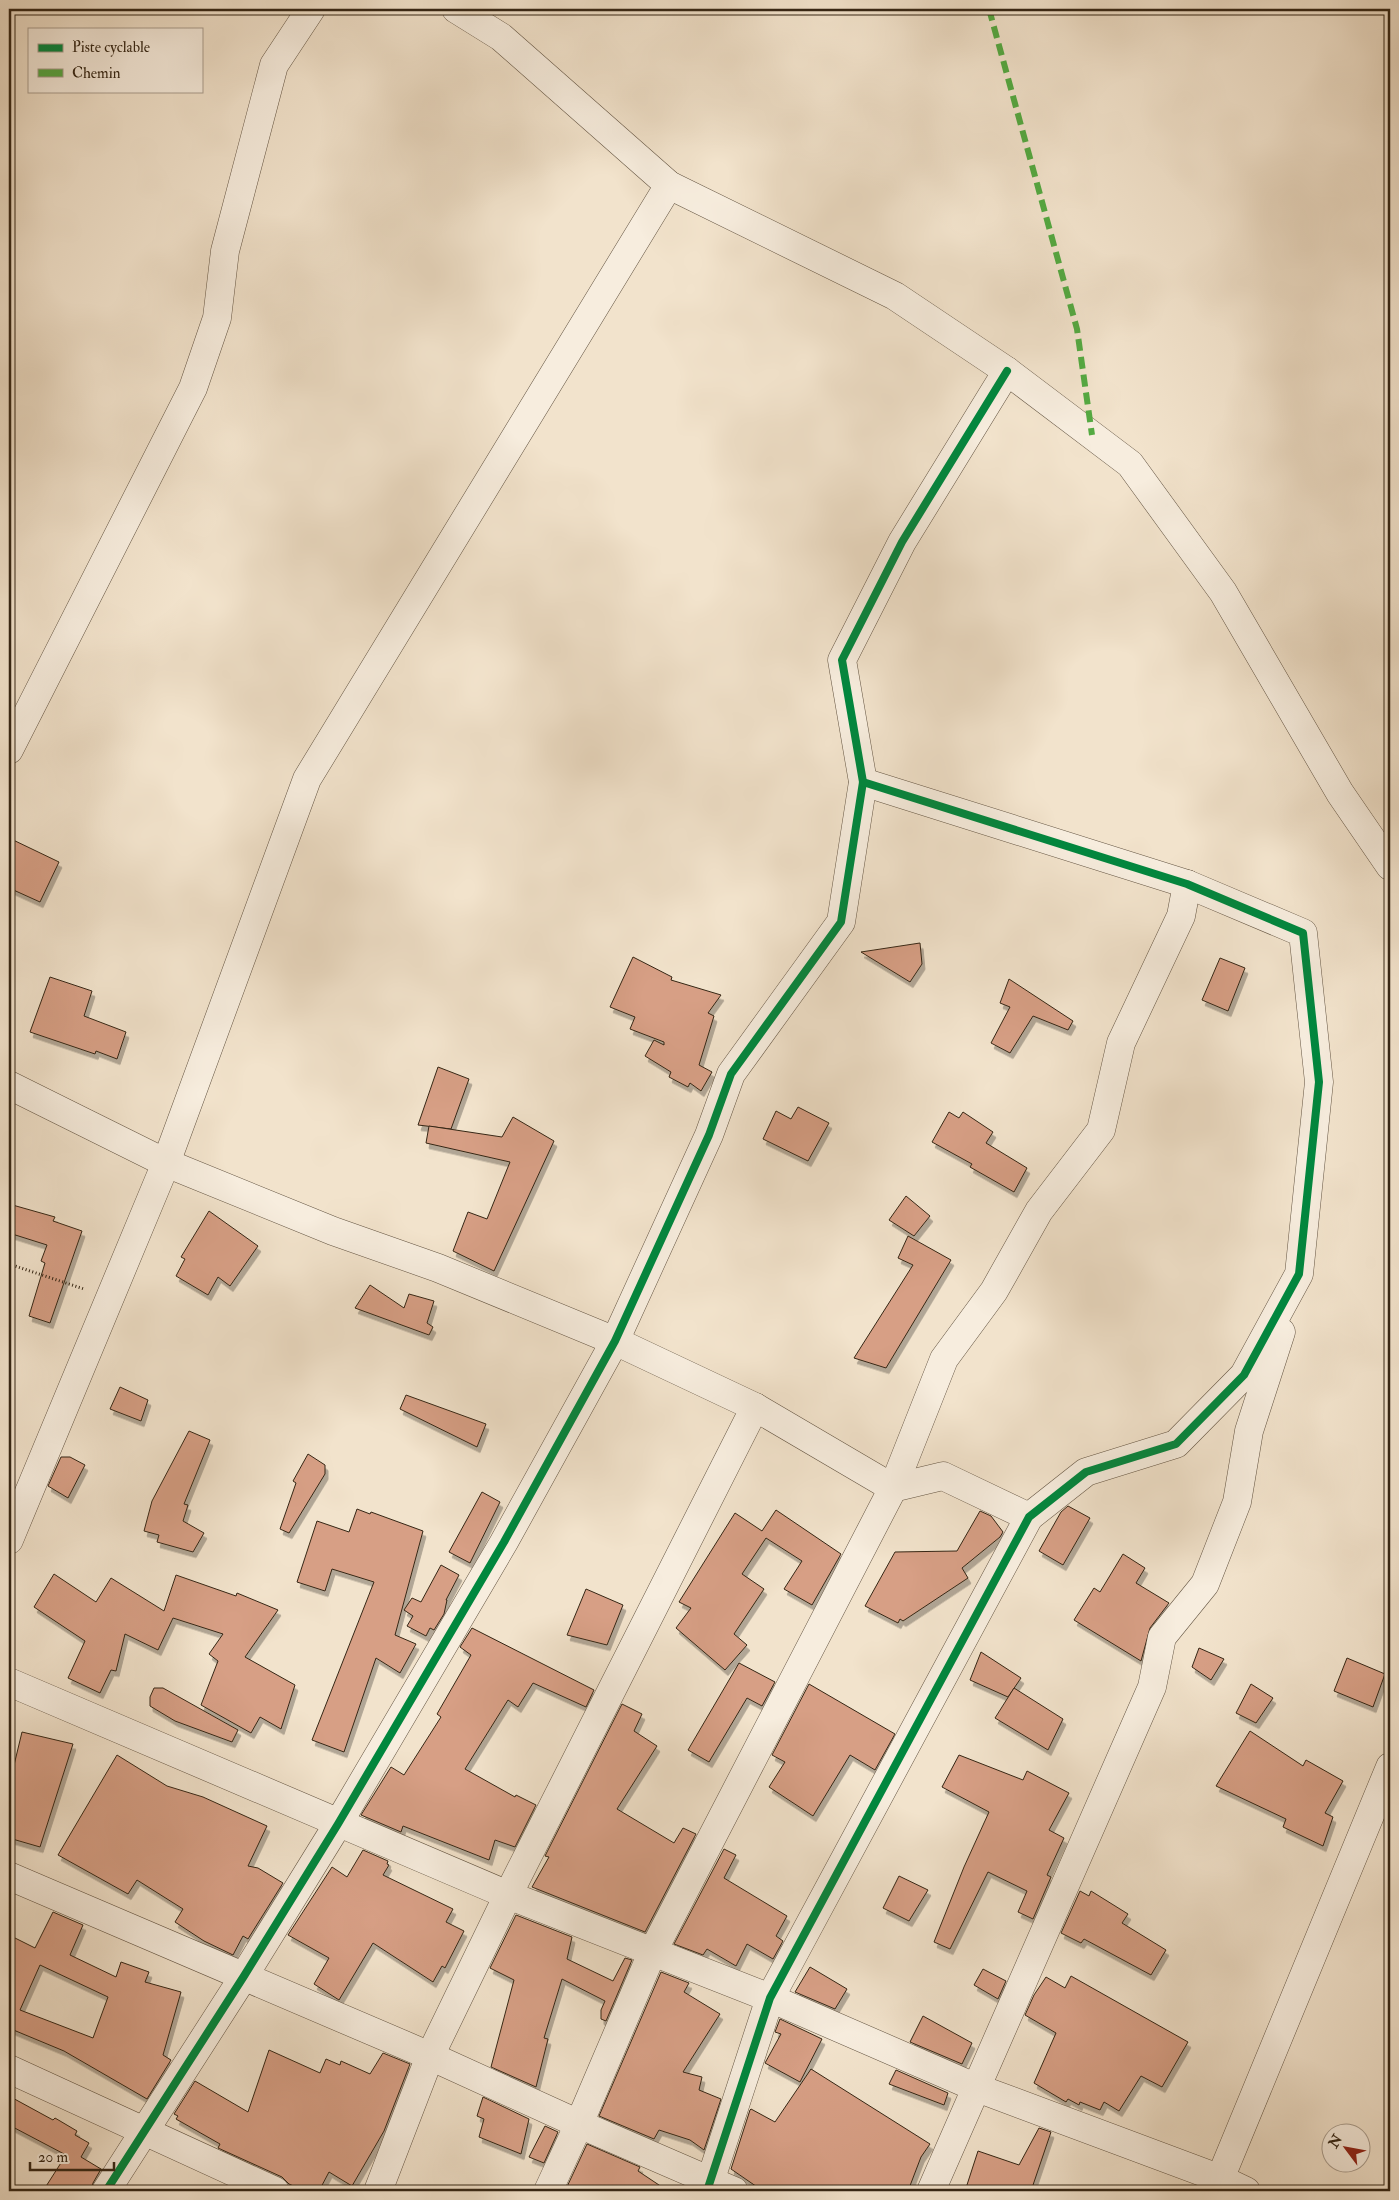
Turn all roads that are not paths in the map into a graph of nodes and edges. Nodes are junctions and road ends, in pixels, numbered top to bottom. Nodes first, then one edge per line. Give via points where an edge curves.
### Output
1 (311, 9) edge
2 (456, 9) edge
3 (669, 185) junction
4 (1007, 371) junction
5 (9, 750) edge
6 (863, 782) junction
7 (1390, 866) edge
8 (1187, 884) junction
9 (9, 1085) edge
10 (166, 1162) junction
11 (1299, 1274) junction
12 (614, 1341) junction
13 (755, 1407) junction
14 (893, 1488) junction
15 (1029, 1517) junction
16 (9, 1540) edge
17 (9, 1682) edge
18 (1390, 1767) edge
19 (338, 1824) junction
20 (9, 1876) edge
21 (508, 1895) junction
22 (652, 1953) junction
23 (244, 1976) junction
24 (770, 1998) junction
25 (430, 2056) junction
26 (9, 2069) edge
27 (977, 2088) junction
28 (579, 2124) junction
29 (146, 2131) junction
30 (1218, 2185) edge
31 (717, 2188) edge
32 (106, 2191) edge
33 (275, 2191) edge
34 (378, 2191) edge
35 (548, 2191) edge
36 (931, 2191) edge
37 (1246, 2191) edge

1 - 5 street via 274,65 225,251 216,318 192,388
2 - 3 street via 501,37
3 - 4 street via 895,296
3 - 10 street via 307,779
4 - 6 street via 902,542 842,660
4 - 7 street via 1130,464 1223,592 1340,793
6 - 8 street
6 - 12 street via 841,922 731,1074 709,1135
8 - 11 street via 1303,933 1319,1082
8 - 14 street via 1181,916 1121,1043 1102,1130 1039,1210 994,1291 944,1359
9 - 10 street
10 - 12 street
10 - 16 street
11 - 15 street via 1244,1375 1176,1444 1086,1472
11 - 27 street via 1249,1431 1237,1502 1209,1575 1162,1637 1152,1687
12 - 13 street
12 - 19 street via 504,1542
13 - 14 street
13 - 21 street
14 - 15 street via 943,1476
14 - 22 street
15 - 24 street
17 - 19 street
18 - 30 street
19 - 21 street
19 - 23 street
20 - 23 street
21 - 22 street
21 - 25 street
22 - 24 street
22 - 28 street
23 - 25 street
23 - 29 street
24 - 27 street
24 - 31 street
25 - 28 street
25 - 34 street
26 - 29 street
27 - 30 street
27 - 36 street
28 - 31 street
28 - 35 street
29 - 32 street
29 - 33 street
30 - 37 street

